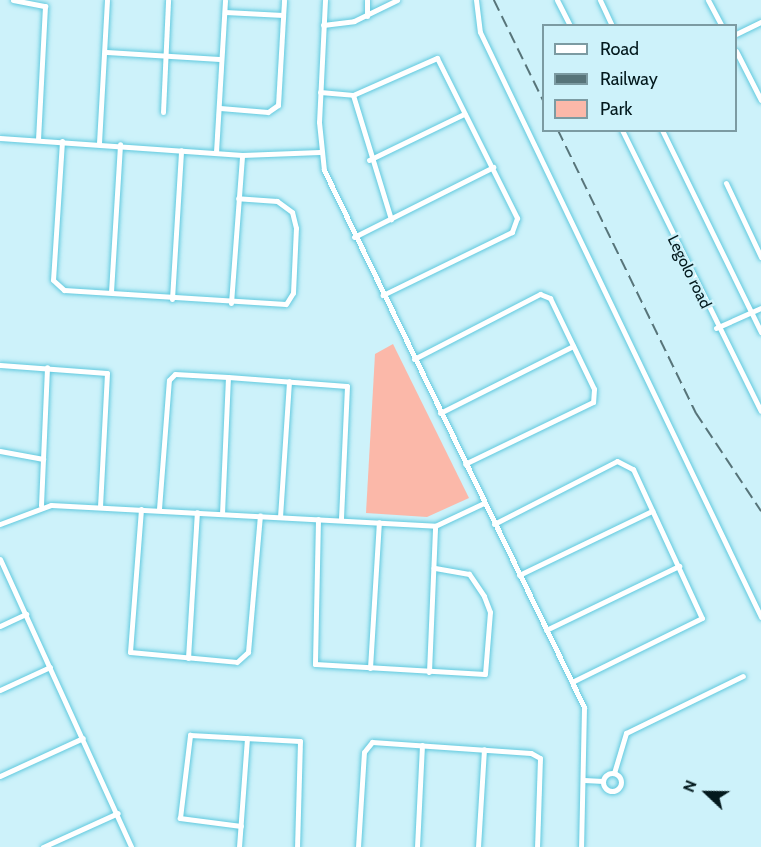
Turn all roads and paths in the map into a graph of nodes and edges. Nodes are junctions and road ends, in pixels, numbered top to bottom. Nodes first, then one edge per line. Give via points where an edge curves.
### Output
1 (13, 0) edge
2 (107, 0) edge
3 (168, 0) edge
4 (225, 0) edge
5 (284, 0) edge
6 (325, 0) edge
7 (367, 0) edge
8 (397, 0) edge
9 (476, 0) edge
10 (557, 0) edge
11 (708, 0) edge
12 (603, 1) edge
13 (225, 12) junction
14 (283, 15) junction
15 (366, 16) junction
16 (761, 22) edge
17 (569, 24) edge
18 (611, 24) edge
19 (721, 24) edge
20 (323, 25) junction
21 (737, 32) edge
22 (105, 52) junction
23 (737, 55) edge
24 (165, 56) junction
25 (221, 59) junction
26 (320, 92) junction
27 (353, 95) junction
28 (761, 100) edge
29 (220, 108) junction
30 (163, 112) dead end
31 (464, 114) junction
32 (623, 132) edge
33 (663, 132) edge
34 (0, 138) edge
35 (38, 140) junction
36 (62, 141) junction
37 (99, 143) junction
38 (120, 144) junction
39 (181, 150) junction
40 (216, 152) junction
41 (320, 152) junction
42 (242, 155) junction
43 (369, 160) junction
44 (492, 167) junction
45 (726, 183) dead end
46 (238, 198) junction
47 (391, 219) junction
48 (354, 237) junction
49 (761, 257) edge
50 (111, 292) junction
51 (383, 295) junction
52 (172, 299) junction
53 (231, 303) junction
54 (761, 308) edge
55 (752, 313) junction
56 (716, 328) junction
57 (761, 332) edge
58 (573, 346) junction
59 (414, 359) junction
60 (0, 365) edge
61 (47, 367) junction
62 (228, 377) junction
63 (289, 381) junction
64 (761, 411) edge
65 (440, 413) junction
66 (0, 451) edge
67 (43, 459) junction
68 (465, 464) junction
69 (484, 503) junction
70 (41, 505) junction
71 (100, 507) junction
72 (141, 509) junction
73 (159, 509) junction
74 (652, 511) junction
75 (197, 512) junction
76 (222, 514) junction
77 (260, 516) junction
78 (280, 517) junction
79 (318, 519) junction
80 (341, 520) junction
81 (379, 522) junction
82 (0, 524) edge
83 (494, 524) junction
84 (435, 526) junction
85 (0, 559) edge
86 (679, 566) junction
87 (434, 568) junction
88 (519, 575) junction
89 (26, 614) junction
90 (761, 617) edge
91 (0, 626) edge
92 (546, 630) junction
93 (188, 658) junction
94 (50, 667) junction
95 (370, 668) junction
96 (429, 672) junction
97 (743, 676) dead end
98 (572, 682) junction
99 (0, 690) edge
100 (83, 738) junction
101 (247, 738) junction
102 (422, 745) junction
103 (484, 748) junction
104 (614, 773) junction
105 (0, 776) edge
106 (584, 780) junction
107 (603, 781) junction
108 (118, 813) junction
109 (241, 826) junction
110 (43, 847) edge
111 (131, 847) edge
112 (239, 847) edge
113 (297, 847) edge
114 (358, 847) edge
115 (417, 847) edge
116 (478, 847) edge
117 (537, 847) edge
118 (580, 847) edge

1 - 35 street via 45,6
2 - 22 street
3 - 24 street
4 - 13 street
5 - 14 street
6 - 20 street
7 - 15 street
8 - 15 street
9 - 90 street via 480,32
10 - 17 street
11 - 19 street
12 - 18 street
13 - 14 street
13 - 25 street
14 - 29 street via 276,108
15 - 20 street
16 - 21 street
20 - 26 street
22 - 24 street
22 - 37 street
23 - 28 street
24 - 25 street
24 - 30 street
25 - 29 street
26 - 27 street
26 - 41 street
27 - 31 street via 437,58
27 - 43 street
29 - 40 street
31 - 43 street
31 - 44 street
32 - 56 street, Legolo road
33 - 55 street
34 - 35 street
35 - 36 street
36 - 37 street
36 - 50 street via 53,280 64,290
37 - 38 street
38 - 39 street
38 - 50 street
39 - 40 street
39 - 52 street
40 - 42 street
41 - 42 street
41 - 48 street
42 - 46 street
43 - 47 street
44 - 47 street
44 - 51 street via 517,218 512,232
45 - 49 street
46 - 53 street
46 - 53 street via 277,201 292,212 296,228 293,293 280,306
47 - 48 street
48 - 51 street
50 - 52 street
51 - 59 street
52 - 53 street
54 - 55 street
55 - 56 street
55 - 57 street
56 - 64 street, Legolo road
58 - 59 street via 550,298 540,294
58 - 65 street
58 - 68 street via 594,389 593,402
59 - 65 street
60 - 61 street
61 - 67 street
61 - 71 street via 99,368 109,376
62 - 63 street
62 - 73 street via 175,374 169,380
62 - 76 street
63 - 78 street
63 - 80 street via 341,384 348,389
65 - 68 street
66 - 67 street
67 - 70 street
68 - 69 street
69 - 83 street
69 - 84 street
70 - 71 street
70 - 82 street
71 - 72 street
72 - 73 street
72 - 93 street via 129,648 139,656
73 - 75 street
74 - 83 street via 633,469 617,461
74 - 86 street
74 - 88 street
75 - 76 street
75 - 93 street
76 - 77 street
77 - 78 street
77 - 93 street via 247,656 237,662
78 - 79 street
79 - 80 street
79 - 95 street via 312,661
80 - 81 street
81 - 84 street
81 - 95 street
83 - 88 street
84 - 87 street
85 - 89 street
86 - 92 street
86 - 98 street via 701,610 695,626
87 - 96 street
87 - 96 street via 460,571 477,583 490,612 489,659 485,674 478,676
88 - 92 street
89 - 91 street
89 - 94 street
92 - 98 street
94 - 99 street
94 - 100 street
95 - 96 street
97 - 104 street via 626,733
98 - 106 street via 586,715
100 - 105 street
100 - 108 street
101 - 109 street
101 - 109 street via 187,737 179,814 185,822
101 - 113 street via 297,739 303,745
102 - 103 street
102 - 114 street via 366,744
102 - 115 street
103 - 116 street
103 - 117 street via 540,758
104 - 107 street
104 - 107 street via 621,778 618,789 609,790
106 - 107 street
106 - 118 street
108 - 110 street
108 - 111 street
109 - 112 street

